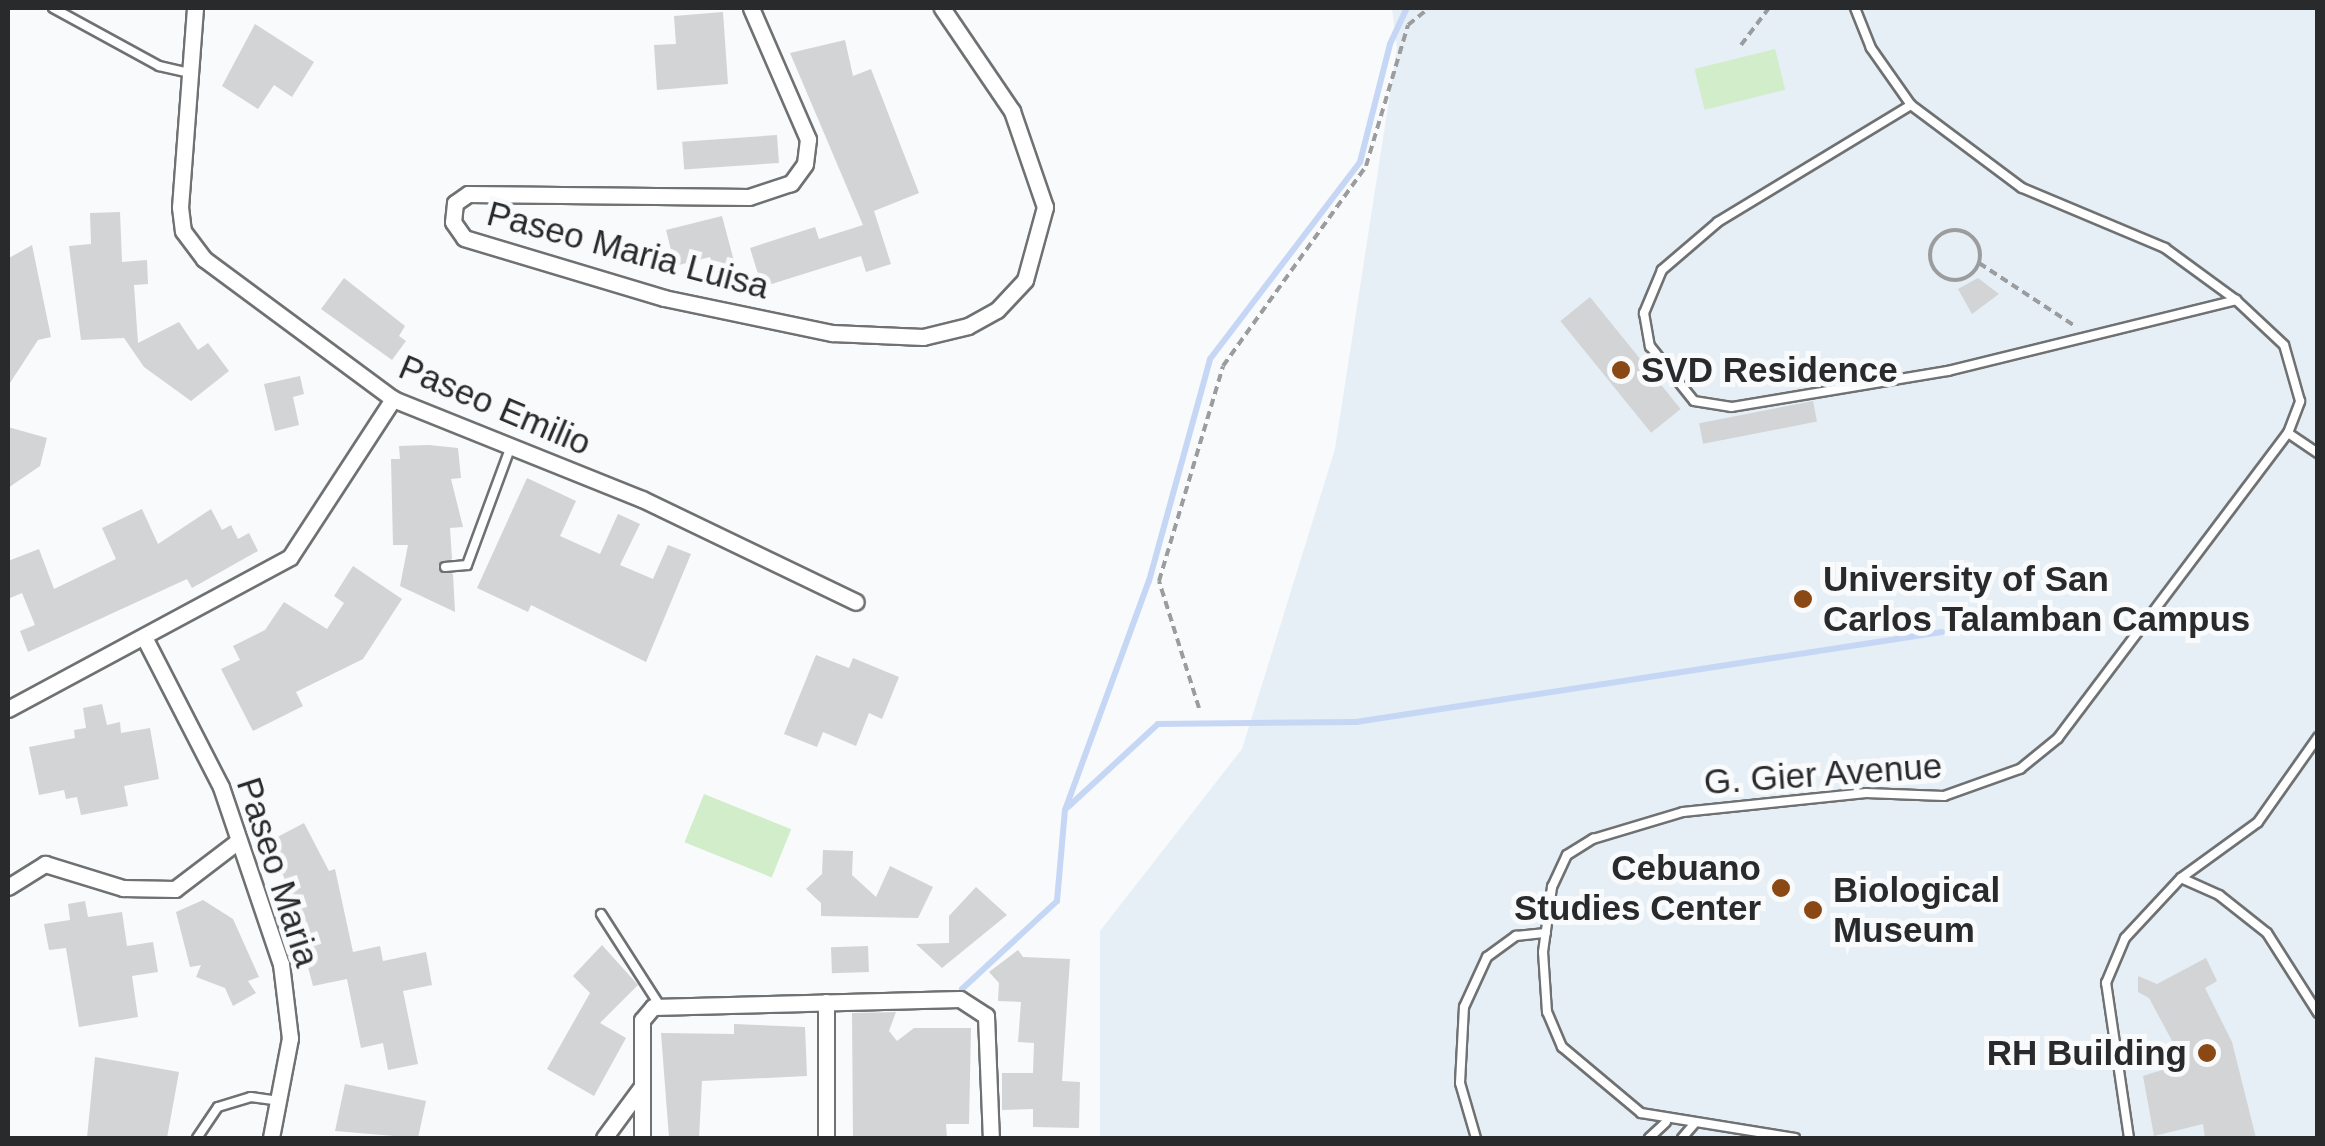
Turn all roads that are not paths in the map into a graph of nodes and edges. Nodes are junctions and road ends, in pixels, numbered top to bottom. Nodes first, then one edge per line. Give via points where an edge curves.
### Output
1 (53, 8) edge
2 (196, 8) edge
3 (751, 8) edge
4 (942, 8) edge
5 (1855, 8) edge
6 (190, 73) junction
7 (1912, 104) junction
8 (2236, 300) junction
9 (393, 399) junction
10 (2288, 433) junction
11 (511, 446) junction
12 (2318, 452) edge
13 (445, 568) dead end
14 (856, 602) dead end
15 (144, 639) junction
16 (8, 709) edge
17 (2318, 738) edge
18 (238, 840) junction
19 (2181, 878) junction
20 (8, 887) edge
21 (601, 914) dead end
22 (1546, 933) junction
23 (826, 1002) junction
24 (660, 1006) junction
25 (2318, 1013) edge
26 (640, 1088) junction
27 (279, 1100) junction
28 (1666, 1122) junction
29 (1694, 1124) junction
30 (197, 1138) edge
31 (272, 1138) edge
32 (604, 1138) edge
33 (642, 1138) edge
34 (826, 1138) edge
35 (990, 1138) edge
36 (1476, 1138) edge
37 (1649, 1138) edge
38 (1682, 1138) edge
39 (1795, 1138) edge
40 (2129, 1138) edge

1 - 6 lane via 159,66
2 - 6 street, Paseo Emilio
3 - 4 street, Paseo Maria Luisa via 808,139 805,164 791,183 748,197 468,194 455,204 454,222 464,238 664,298 832,333 923,338 968,326 997,310 1025,280 1044,208 1012,111
5 - 7 lane, G. Gier Avenue via 1871,48
6 - 9 street, Paseo Emilio via 182,230 204,259
7 - 8 lane, G. Gier Avenue via 2022,188 2166,248
7 - 8 lane via 1718,222 1662,270 1644,313 1650,346 1694,402 1732,407 2094,338
8 - 10 lane, G. Gier Avenue via 2284,345 2300,402
9 - 11 street, Paseo Emilio
9 - 15 street via 290,557
10 - 12 lane
10 - 22 lane, G. Gier Avenue via 2058,738 2020,769 1944,796 1780,800 1684,812 1592,839 1567,855 1552,887
11 - 13 lane via 467,565
11 - 14 street, Paseo Emilio via 642,499
15 - 16 street
15 - 18 street, Paseo Maria via 221,786
17 - 19 lane via 2258,822
18 - 20 street via 175,889 124,888 45,864
18 - 27 street, Paseo Maria via 288,1002
19 - 25 lane via 2219,895 2267,933
19 - 40 lane via 2125,938 2106,983
21 - 24 lane
22 - 28 lane, G. Gier Avenue via 1545,998 1562,1047 1642,1113
22 - 36 lane via 1516,936 1487,957 1464,1007 1460,1083
23 - 24 street
23 - 34 street
23 - 35 street via 976,1004 990,1040
24 - 26 street via 642,1020
26 - 32 street
26 - 33 street
27 - 30 lane via 252,1098 218,1107
27 - 31 street, Paseo Maria
28 - 29 lane, G. Gier Avenue
28 - 37 lane
29 - 38 lane
29 - 39 lane, G. Gier Avenue

